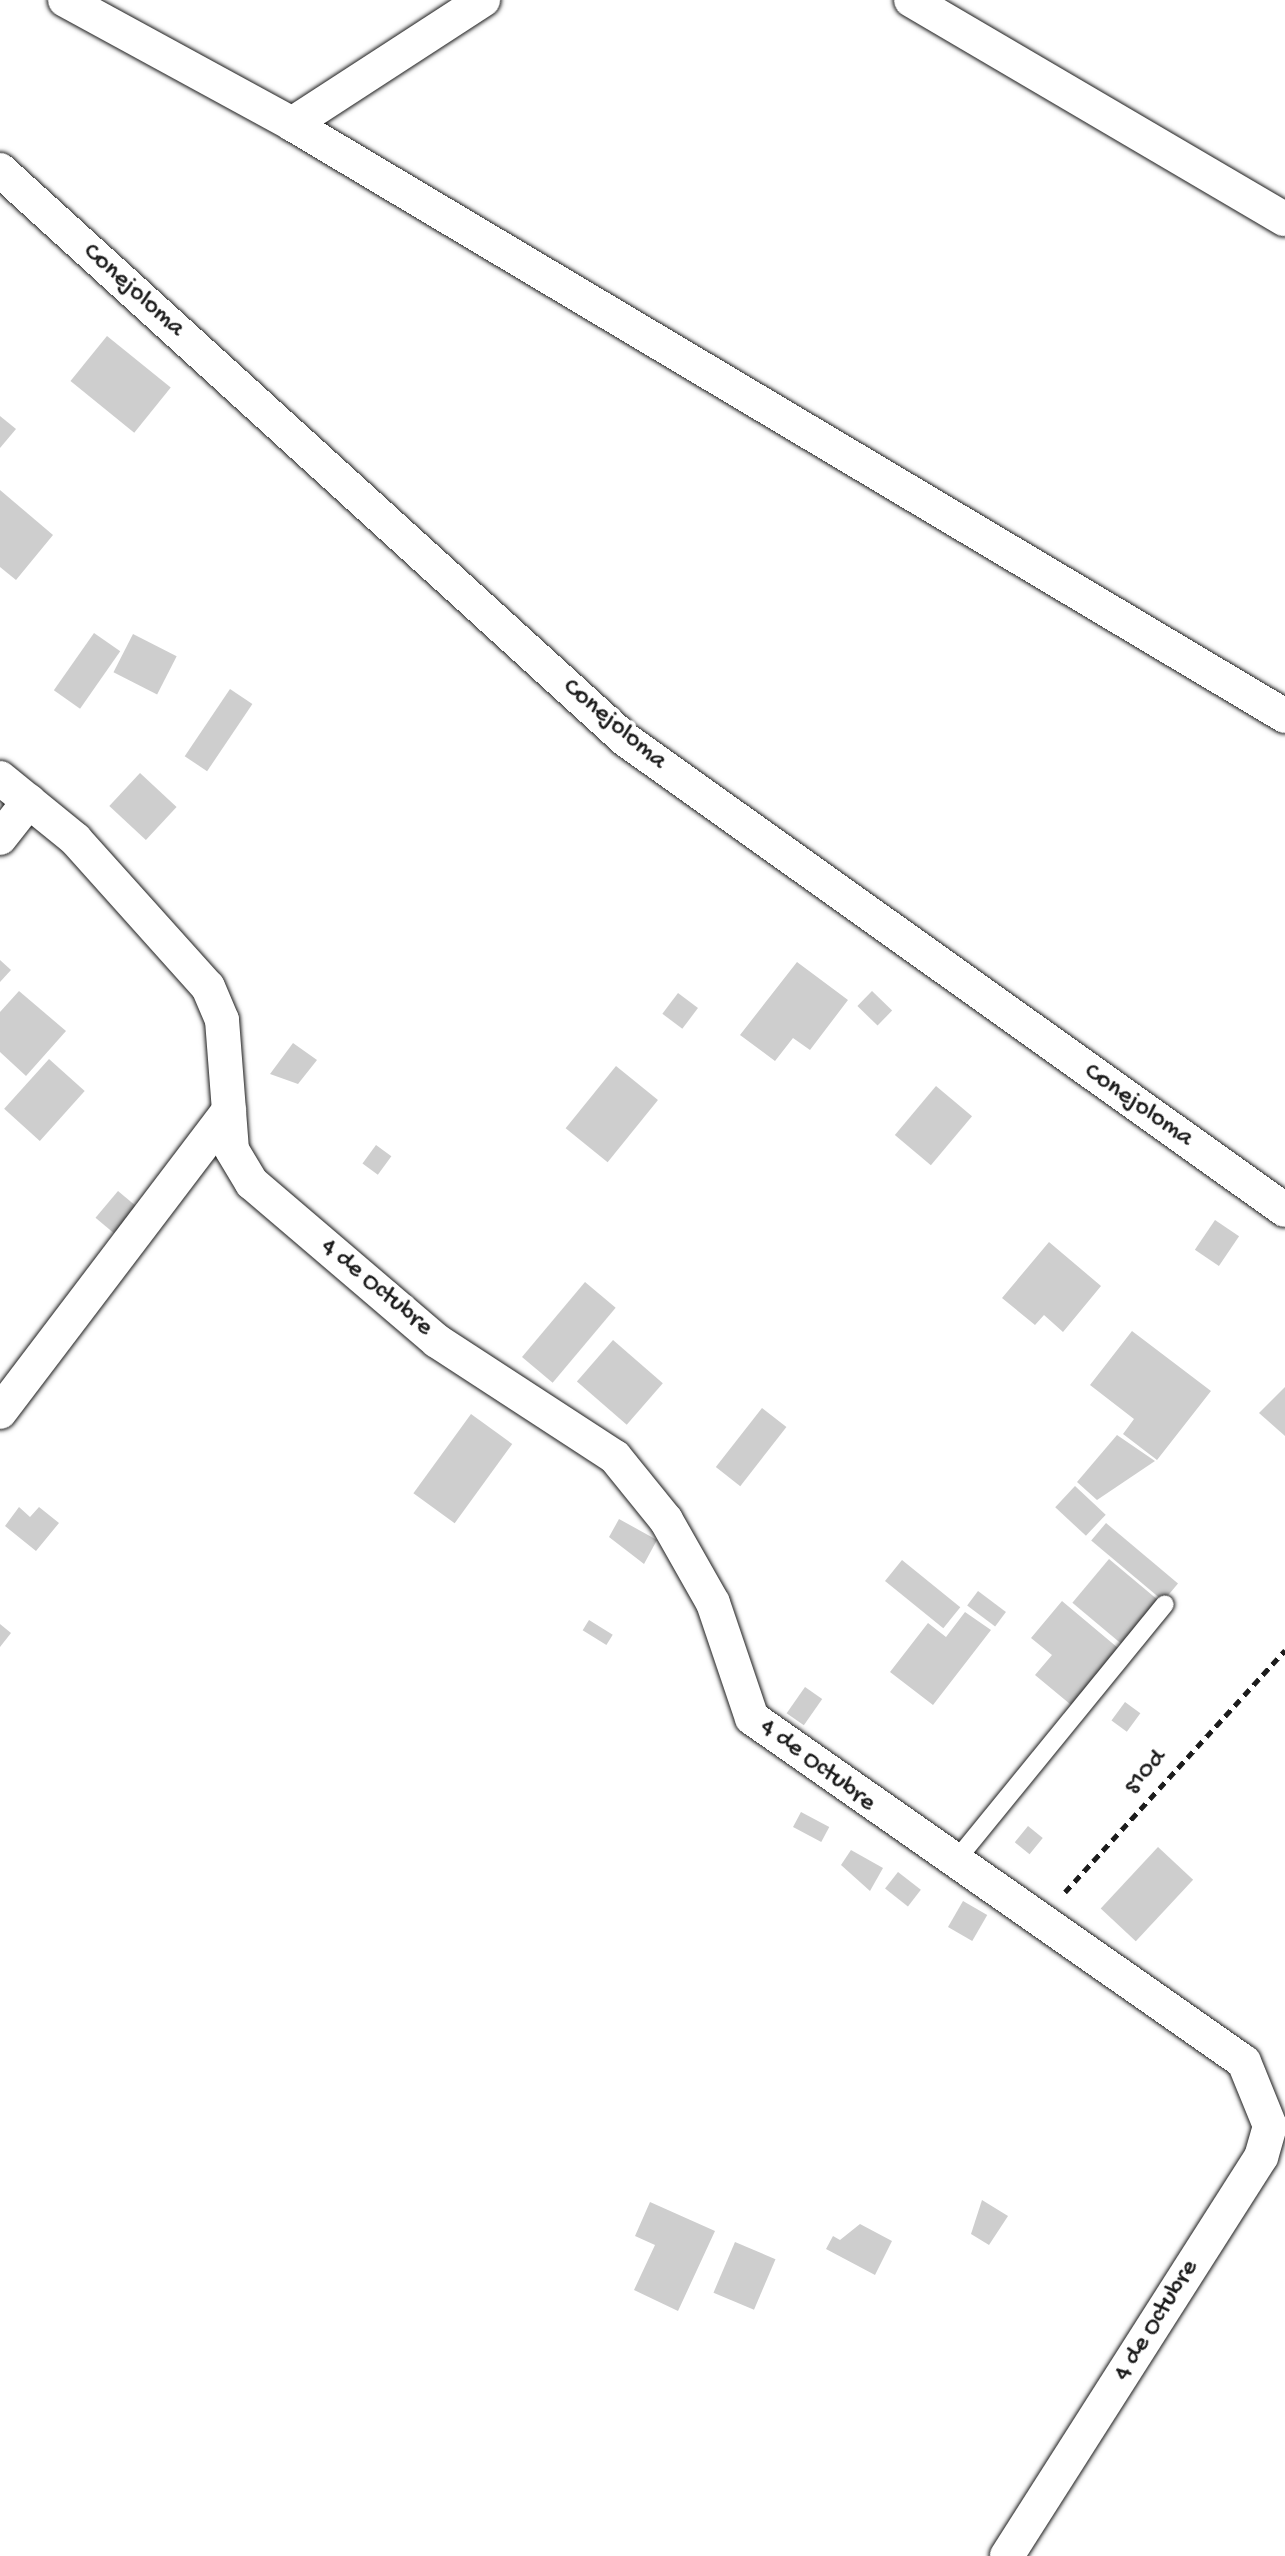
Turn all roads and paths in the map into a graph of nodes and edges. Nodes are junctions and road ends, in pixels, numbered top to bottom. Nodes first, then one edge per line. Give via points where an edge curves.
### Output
1 (65, 0) edge
2 (483, 0) edge
3 (911, 0) edge
4 (292, 124) junction
5 (0, 170) edge
6 (1285, 219) edge
7 (1285, 716) edge
8 (0, 778) edge
9 (29, 801) junction
10 (0, 838) edge
11 (229, 1110) junction
12 (1285, 1210) edge
13 (0, 1412) edge
14 (1165, 1604) dead end
15 (1285, 1650) edge
16 (953, 1864) junction
17 (1037, 1923) junction
18 (1007, 2556) edge

1 - 4 street
2 - 4 street
3 - 6 street
4 - 7 street
5 - 12 street, Conejoloma via 626,740
8 - 9 street, 4 de Octubre
9 - 10 street
9 - 11 street, 4 de Octubre via 75,839 208,987 222,1020
11 - 13 street
11 - 16 street, 4 de Octubre via 232,1150 252,1183 437,1341 615,1457 666,1520 713,1603 752,1718
14 - 16 lane
15 - 17 path, s10d
16 - 17 street, 4 de Octubre
17 - 18 street, 4 de Octubre via 1244,2062 1270,2126 1261,2157

